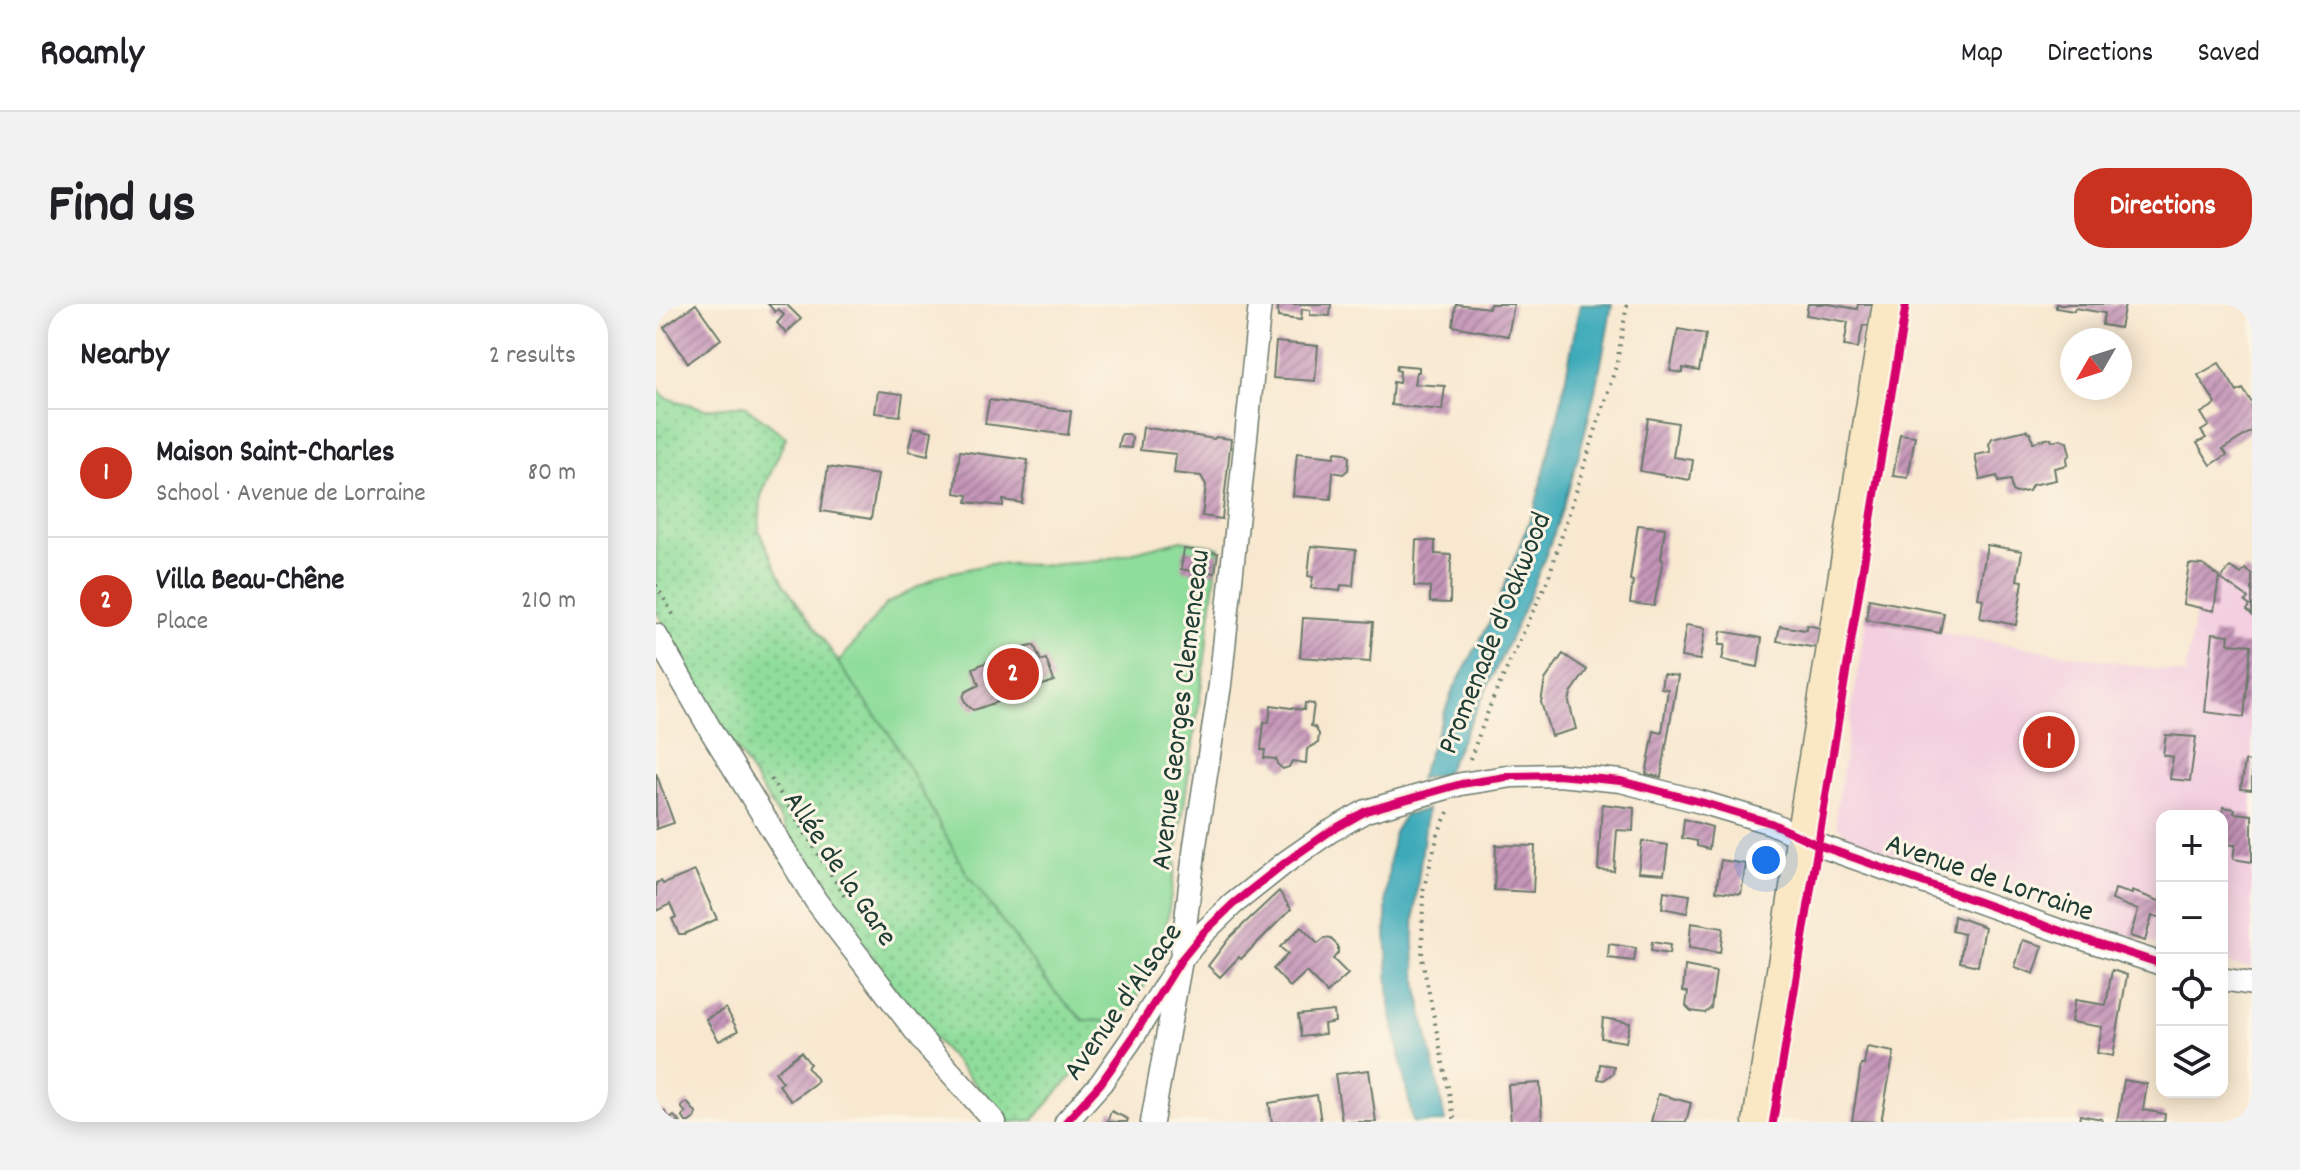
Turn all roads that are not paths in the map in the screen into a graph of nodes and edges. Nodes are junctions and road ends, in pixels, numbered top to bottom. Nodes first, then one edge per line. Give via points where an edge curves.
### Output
1 (1260, 304) edge
2 (1888, 304) edge
3 (656, 635) edge
4 (1801, 838) junction
5 (1181, 960) junction
6 (2156, 962) edge
7 (2228, 980) edge
8 (2252, 984) edge
9 (995, 1122) edge
10 (1066, 1122) edge
11 (1152, 1122) edge
12 (1758, 1122) edge

1 - 5 street, Avenue Georges Clemenceau via 1220,685
2 - 4 main road
3 - 9 street, Allée de la Gare via 816,901 927,1046
4 - 5 street, Avenue d'Alsace via 1771,823 1621,781 1558,775 1461,784 1366,811 1329,832 1233,904
4 - 6 street, Avenue de Lorraine
4 - 12 main road
5 - 10 street, Avenue d'Alsace via 1109,1072
5 - 11 street, Avenue Georges Clemenceau
7 - 8 street

